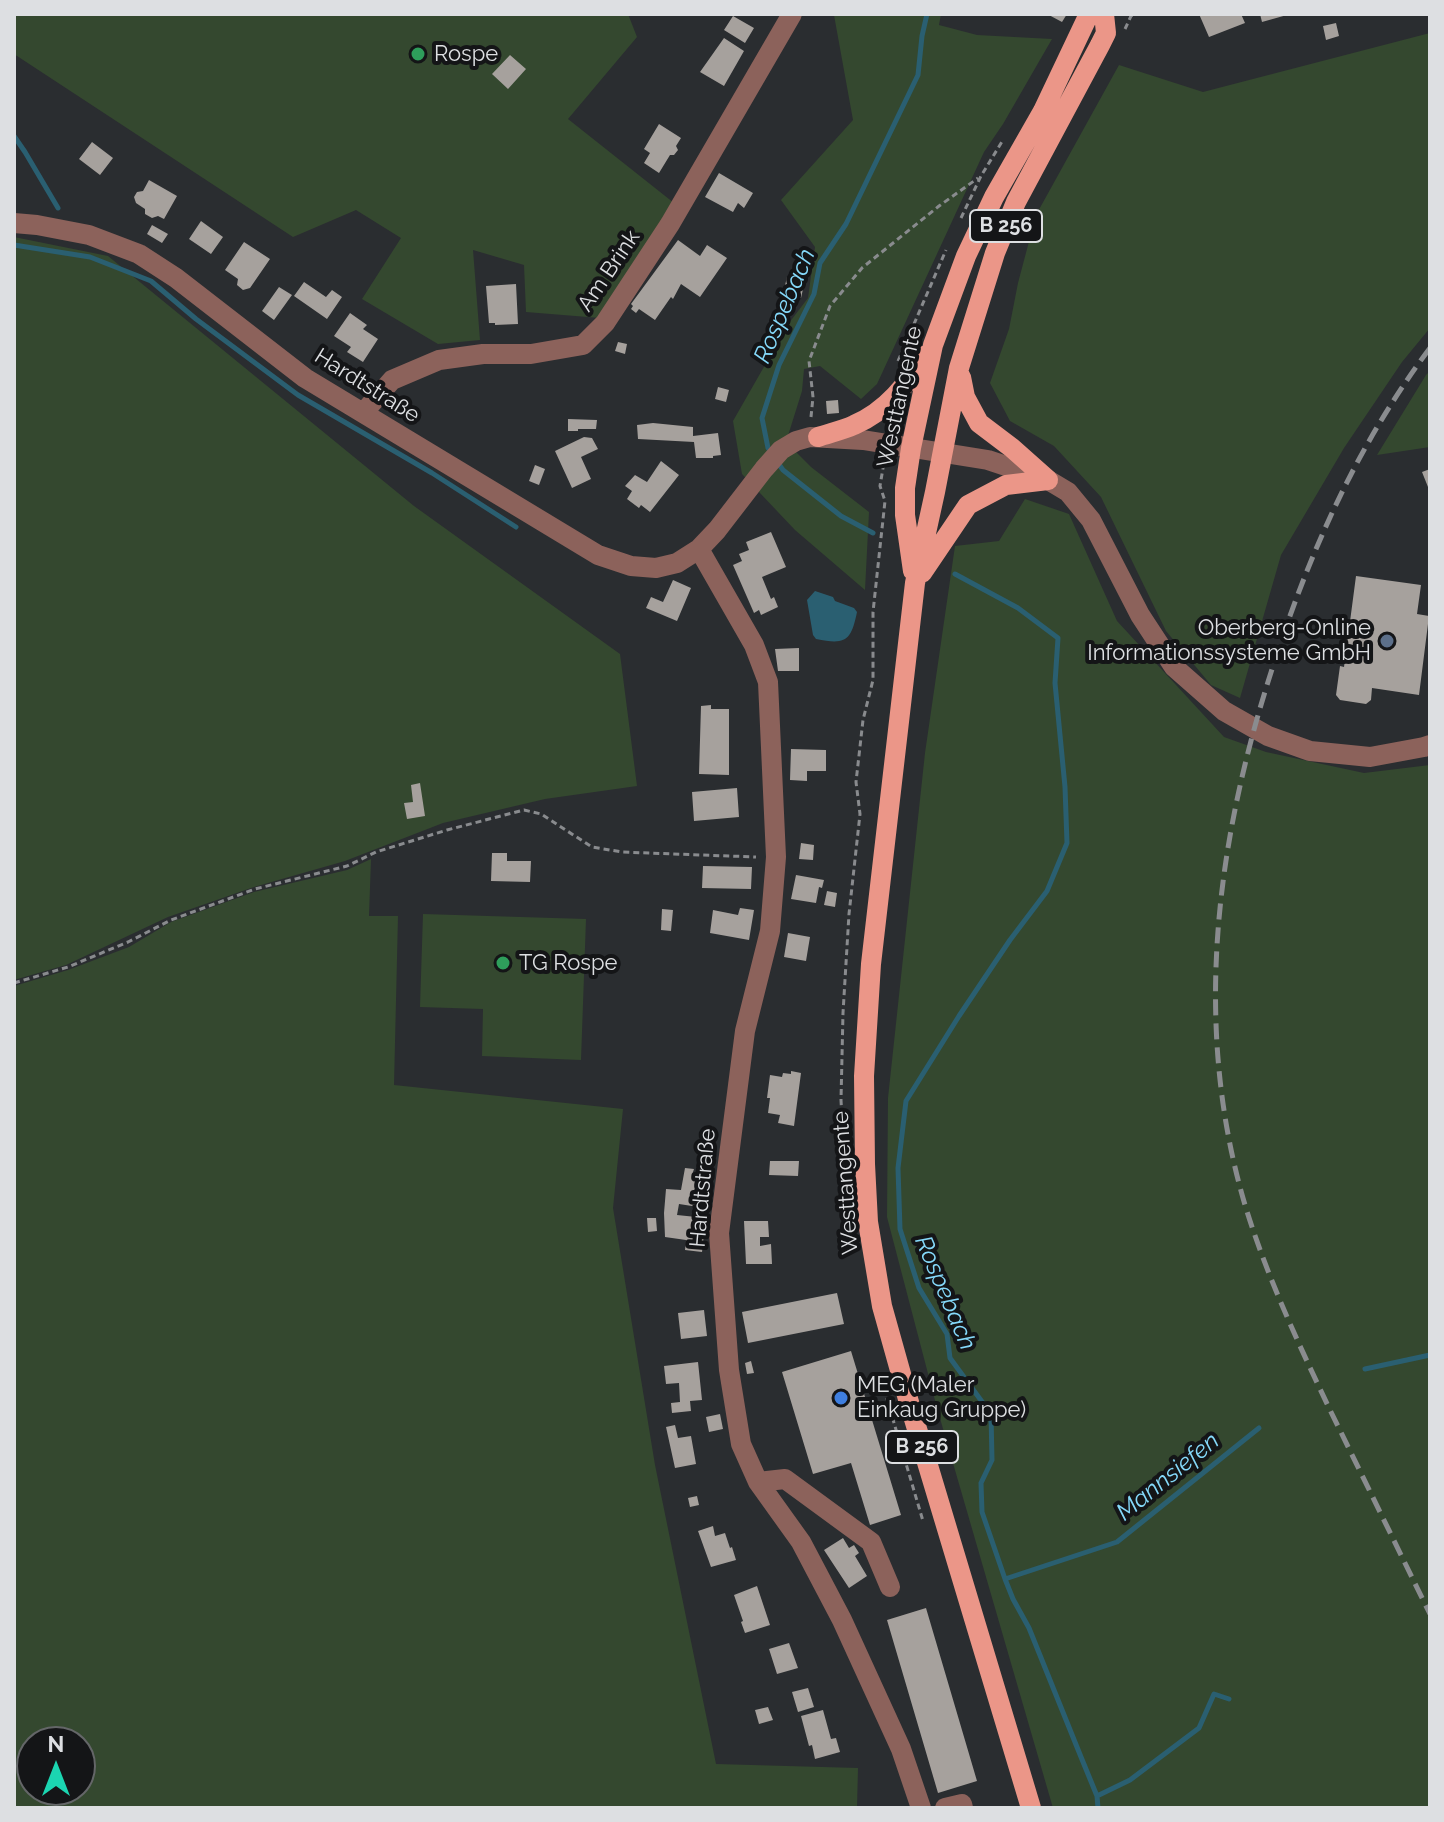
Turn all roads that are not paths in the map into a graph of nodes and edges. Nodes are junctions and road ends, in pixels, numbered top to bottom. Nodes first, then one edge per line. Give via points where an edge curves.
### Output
1 (792, 14) edge
2 (1089, 14) edge
3 (1104, 14) edge
4 (14, 223) edge
5 (933, 345) junction
6 (959, 368) junction
7 (363, 413) junction
8 (814, 437) junction
9 (911, 448) junction
10 (942, 452) junction
11 (1048, 480) junction
12 (699, 549) junction
13 (915, 583) junction
14 (1430, 745) edge
15 (758, 1482) junction
16 (890, 1587) dead end
17 (921, 1808) edge
18 (945, 1808) edge
19 (963, 1808) edge
20 (1031, 1808) edge

1 - 7 street, Am Brink via 670,224 605,323 583,345 439,360 392,380
2 - 5 main road, Westtangente / B 256 via 966,256
3 - 6 main road, Westtangente / B 256 via 1106,33 995,253
4 - 7 street, Hardtstraße via 89,235 139,254 305,378
5 - 8 main road, B 256 via 885,407 854,425
5 - 9 main road, Westtangente / B 256
6 - 10 main road, Westtangente / B 256
6 - 11 main road via 965,397 979,423
7 - 12 street, Hardtstraße via 598,555 656,568
8 - 9 street
8 - 12 street, Hardtstraße via 781,450
9 - 10 street
9 - 13 main road, Westtangente / B 256 via 905,515
10 - 11 street via 988,460
10 - 13 main road, Westtangente / B 256
11 - 13 main road, B 256 via 1006,485 968,505
11 - 14 street via 1068,492 1091,520 1140,615 1174,667 1224,711 1268,736 1310,751 1370,757
12 - 15 street, Hardtstraße via 754,645 768,682 776,857 770,931 745,1031 719,1233 729,1370 741,1444
13 - 20 main road, Westtangente / B 256 via 871,964 864,1076 868,1222 882,1306
15 - 16 street via 785,1479 871,1542
15 - 17 street, Hardtstraße via 801,1542 842,1620 901,1749
18 - 19 street

